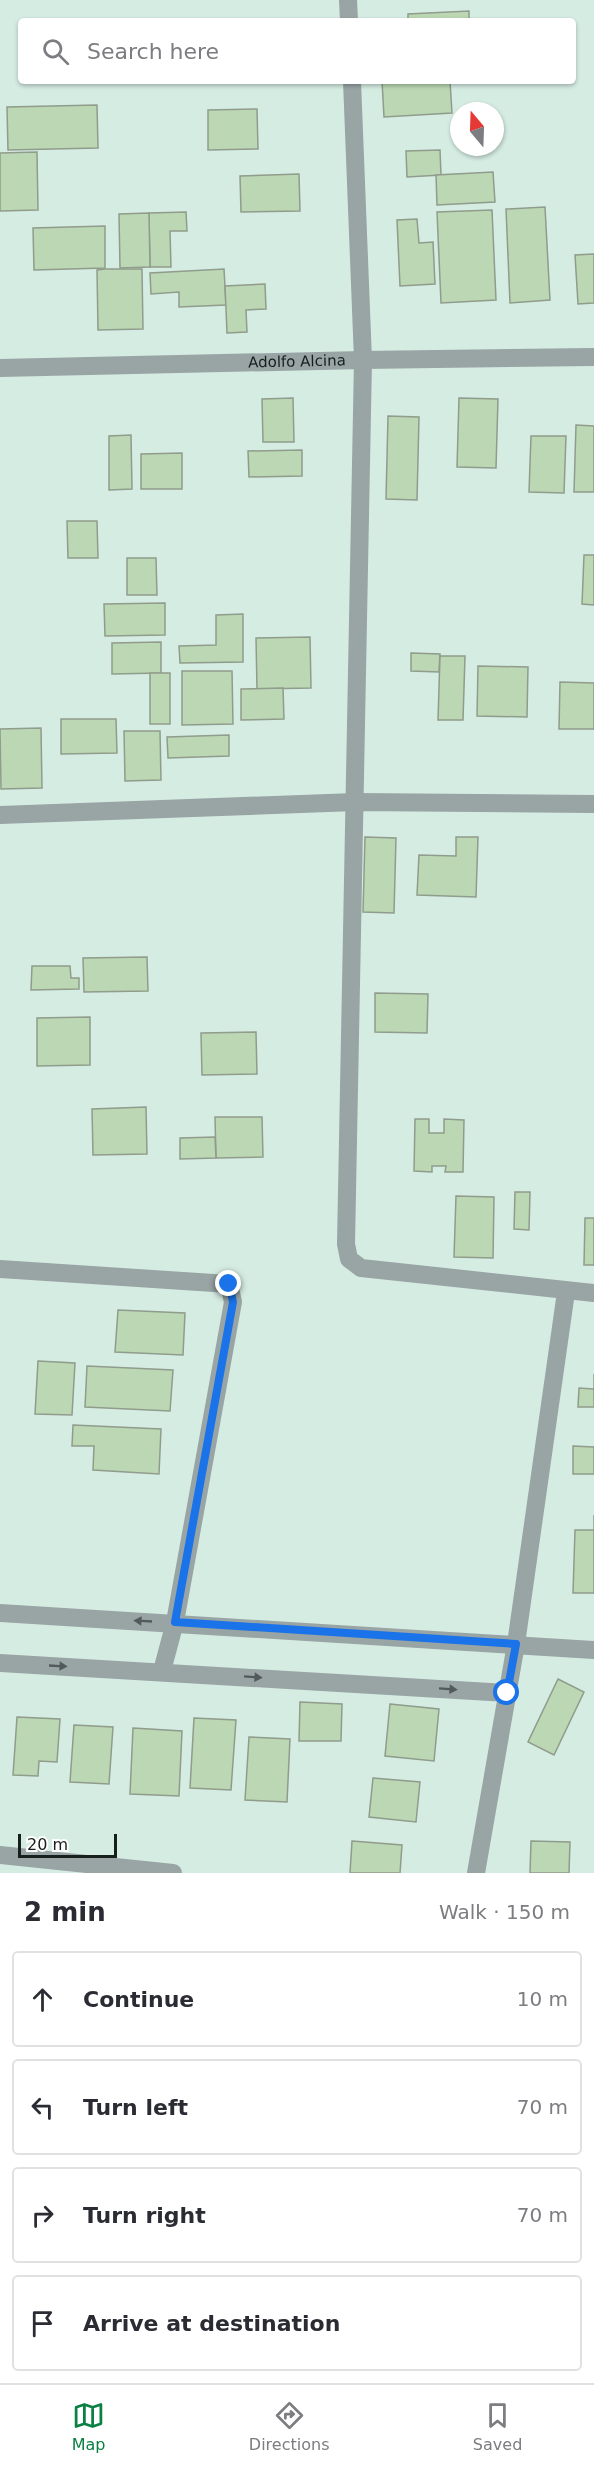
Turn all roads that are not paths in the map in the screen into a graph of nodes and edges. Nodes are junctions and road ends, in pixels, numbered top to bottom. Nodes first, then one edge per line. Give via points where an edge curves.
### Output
1 (348, 0) edge
2 (349, 18) edge
3 (352, 84) edge
4 (594, 357) edge
5 (363, 360) junction
6 (0, 368) edge
7 (355, 802) junction
8 (594, 804) edge
9 (0, 815) edge
10 (0, 1269) edge
11 (566, 1292) junction
12 (594, 1293) edge
13 (0, 1613) edge
14 (175, 1622) junction
15 (516, 1644) junction
16 (594, 1650) edge
17 (0, 1663) edge
18 (162, 1671) junction
19 (507, 1693) junction
20 (0, 1855) edge
21 (173, 1873) edge
22 (476, 1873) edge

1 - 2 street
3 - 5 street
4 - 5 street, Adolfo Alcina
5 - 6 street, Adolfo Alcina
5 - 7 street
7 - 8 street
7 - 9 street
7 - 11 street via 346,1244 349,1259 362,1268
10 - 14 street via 229,1284 233,1302
11 - 12 street
11 - 15 street
14 -> 13 street
14 - 15 street
14 - 18 street
15 - 16 street
15 - 19 street
17 -> 18 street
18 -> 19 street
19 - 22 street
20 - 21 street

